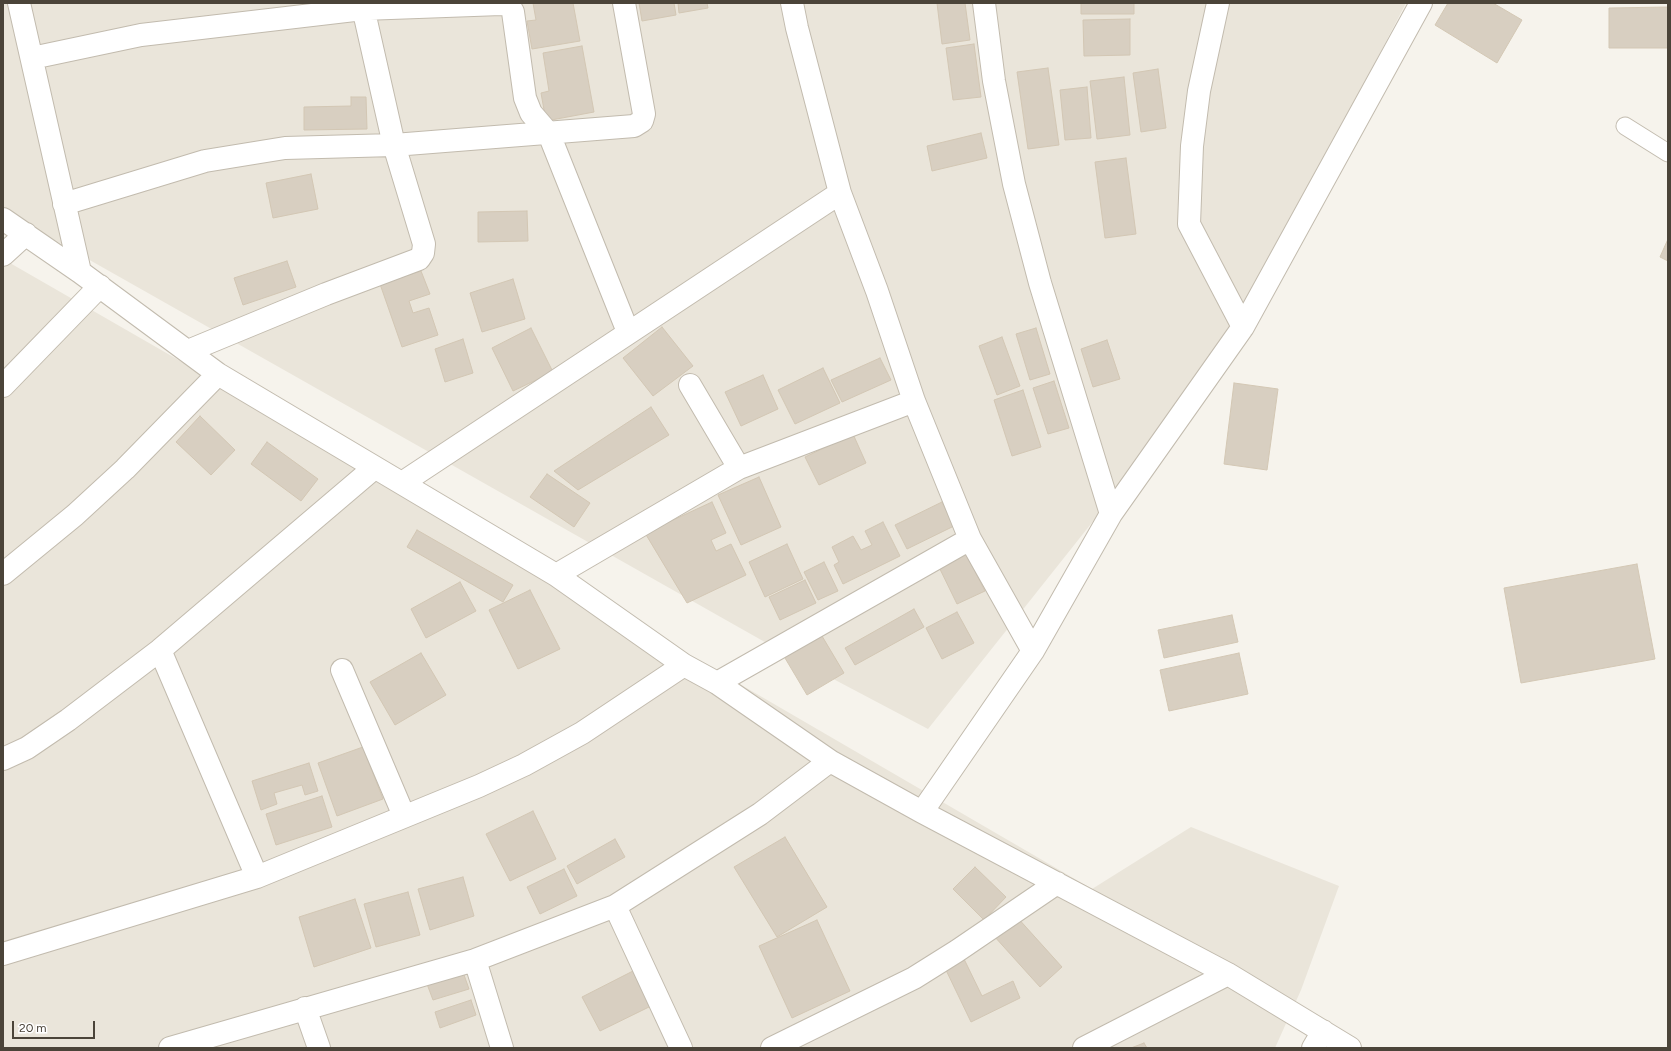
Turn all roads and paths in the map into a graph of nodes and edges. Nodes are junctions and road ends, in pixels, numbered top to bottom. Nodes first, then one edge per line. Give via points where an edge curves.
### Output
1 (19, 3) edge
2 (624, 3) edge
3 (792, 3) edge
4 (984, 3) edge
5 (1218, 3) edge
6 (1421, 3) edge
7 (362, 6) edge
8 (32, 58) junction
9 (1625, 126) dead end
10 (549, 134) junction
11 (394, 145) junction
12 (1668, 153) edge
13 (840, 193) junction
14 (64, 204) junction
15 (3, 219) edge
16 (26, 234) junction
17 (3, 255) edge
18 (80, 272) junction
19 (100, 286) junction
20 (1242, 327) junction
21 (628, 332) junction
22 (188, 351) junction
23 (218, 374) junction
24 (690, 385) dead end
25 (3, 386) edge
26 (914, 400) junction
27 (374, 468) junction
28 (739, 468) junction
29 (402, 483) junction
30 (1112, 514) junction
31 (970, 539) junction
32 (3, 574) edge
33 (556, 575) junction
34 (160, 650) junction
35 (1033, 651) junction
36 (684, 665) junction
37 (342, 670) dead end
38 (716, 683) junction
39 (3, 759) edge
40 (830, 761) junction
41 (922, 812) junction
42 (404, 816) junction
43 (257, 877) junction
44 (1057, 882) junction
45 (615, 906) junction
46 (3, 954) edge
47 (475, 960) junction
48 (1228, 974) junction
49 (305, 1008) junction
50 (1318, 1040) edge
51 (170, 1048) edge
52 (320, 1048) edge
53 (502, 1048) edge
54 (682, 1048) edge
55 (772, 1048) edge
56 (1084, 1048) edge
57 (1350, 1048) edge

1 - 8 street
2 - 10 street via 644,114 642,121 634,126
3 - 13 street
4 - 30 street via 994,82 1014,184 1040,283
5 - 20 street via 1199,91 1192,146 1189,224
6 - 20 street
7 - 8 street via 141,35
7 - 10 street via 509,5 513,12 525,98 531,113
7 - 11 street
8 - 14 street
9 - 12 lane
10 - 11 street
10 - 21 street
11 - 14 street via 284,148 204,161
11 - 22 street via 424,244 419,259
13 - 21 street
13 - 26 street
14 - 18 street
15 - 16 street
16 - 17 street
16 - 18 street
18 - 19 street
19 - 22 street
19 - 25 street
20 - 30 street
21 - 29 street
22 - 23 street
23 - 27 street
23 - 32 street via 126,469
24 - 28 street
26 - 28 street
26 - 31 street
27 - 29 street
27 - 34 street
28 - 33 street
29 - 33 street
30 - 35 street
31 - 35 street
31 - 38 street
33 - 36 street
34 - 39 street via 68,720 26,748
34 - 43 street
35 - 41 street
36 - 38 street
36 - 42 street via 582,733 524,766
37 - 42 street
38 - 40 street
40 - 41 street
40 - 45 street via 760,814
41 - 44 street
42 - 43 street
43 - 46 street
44 - 48 street
44 - 55 street via 914,978
45 - 47 street
45 - 54 street
47 - 49 street
47 - 53 street
48 - 50 street
48 - 56 street
49 - 51 street
49 - 52 street
50 - 57 street

